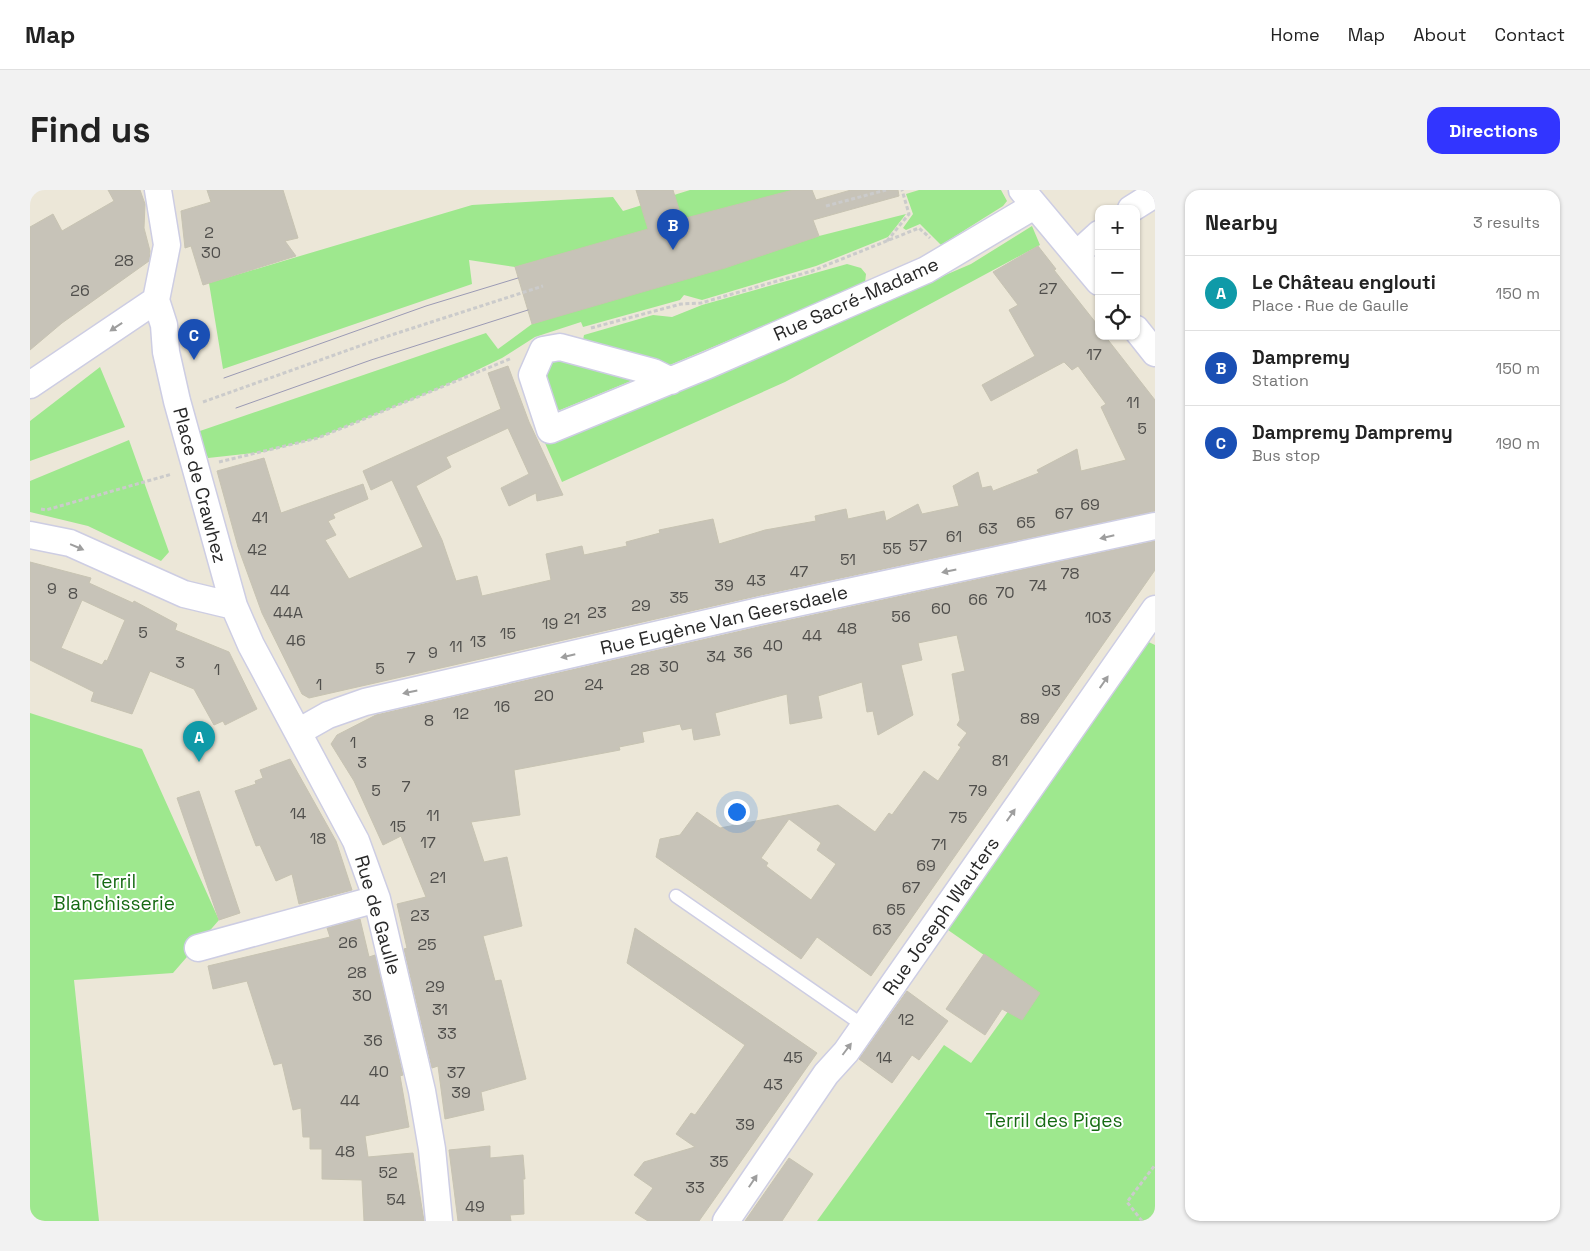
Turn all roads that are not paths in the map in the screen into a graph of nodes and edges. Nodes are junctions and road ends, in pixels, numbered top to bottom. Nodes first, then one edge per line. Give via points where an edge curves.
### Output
1 (158, 190) edge
2 (1155, 194) edge
3 (1028, 198) edge
4 (1137, 205) edge
5 (1095, 238) edge
6 (1078, 254) junction
7 (1095, 277) edge
8 (156, 300) junction
9 (1140, 334) edge
10 (1155, 353) edge
11 (671, 381) junction
12 (30, 385) edge
13 (1155, 526) edge
14 (30, 535) edge
15 (234, 606) junction
16 (1155, 610) edge
17 (298, 732) junction
18 (676, 896) dead end
19 (378, 899) junction
20 (198, 948) dead end
21 (864, 1026) junction
22 (439, 1221) edge
23 (726, 1221) edge

1 - 8 street via 167,245
2 - 4 street
3 - 6 street, Rue Sacré-Madame
3 - 11 street, Rue Sacré-Madame via 926,270
5 - 6 street
6 - 7 street, Rue Sacré-Madame
8 -> 12 street
8 - 15 street, Place de Crawhez via 164,325 171,376
9 - 10 street
11 - 11 street, Rue Sacré-Madame via 653,372 560,347 543,350 532,375 550,430
13 -> 17 street, Rue Eugène Van Geersdaele via 764,610 365,702 328,715
14 -> 15 street via 70,543 184,594
15 - 17 street, Rue de Gaulle via 251,645
21 -> 16 street, Rue Joseph Wauters
17 - 19 street, Rue de Gaulle via 356,841
18 - 21 lane
19 - 20 street
19 - 22 street, Rue de Gaulle via 422,1091
23 -> 21 street, Rue Joseph Wauters via 826,1074

